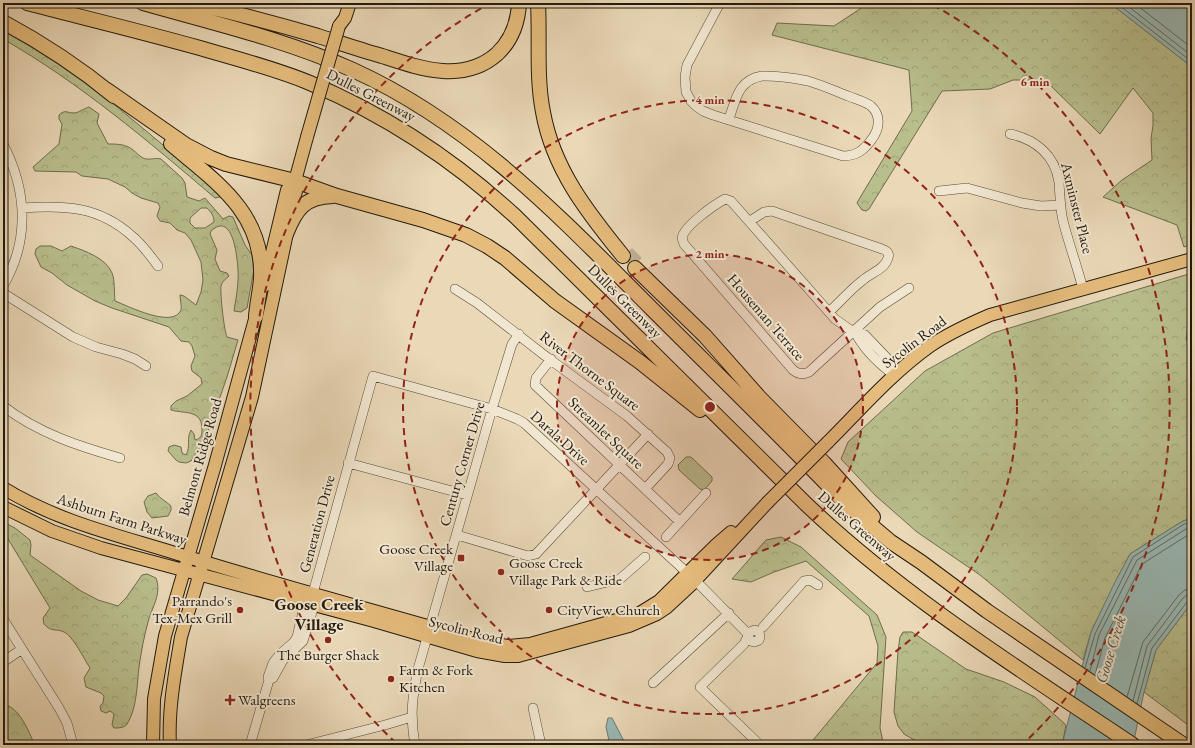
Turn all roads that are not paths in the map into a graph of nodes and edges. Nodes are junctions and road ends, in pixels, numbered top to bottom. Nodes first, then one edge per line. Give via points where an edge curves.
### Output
1 (27, 3) edge
2 (143, 3) edge
3 (192, 3) edge
4 (341, 3) edge
5 (350, 3) edge
6 (519, 3) edge
7 (538, 3) edge
8 (720, 3) edge
9 (3, 22) edge
10 (339, 26) junction
11 (107, 90) junction
12 (730, 120) junction
13 (1010, 134) dead end
14 (3, 144) edge
15 (295, 181) junction
16 (939, 191) dead end
17 (337, 196) junction
18 (1061, 205) junction
19 (22, 208) junction
20 (750, 221) junction
21 (286, 234) junction
22 (625, 254) tunnel mouth
23 (1192, 259) edge
24 (158, 266) dead end
25 (636, 266) tunnel mouth
26 (528, 278) junction
27 (3, 286) edge
28 (909, 288) dead end
29 (455, 289) dead end
30 (1083, 289) junction
31 (553, 291) dead end
32 (3, 293) edge
33 (829, 312) junction
34 (256, 316) junction
35 (854, 330) junction
36 (519, 334) junction
37 (550, 360) junction
38 (146, 366) dead end
39 (894, 375) junction
40 (373, 376) joint
41 (3, 406) edge
42 (492, 409) junction
43 (648, 434) junction
44 (747, 445) junction
45 (120, 458) dead end
46 (348, 463) junction
47 (620, 465) junction
48 (3, 488) edge
49 (645, 489) junction
50 (596, 491) junction
51 (706, 494) dead end
52 (467, 495) junction
53 (3, 507) edge
54 (680, 522) junction
55 (457, 535) junction
56 (666, 537) dead end
57 (189, 557) junction
58 (645, 557) dead end
59 (203, 562) junction
60 (921, 562) junction
61 (184, 570) junction
62 (200, 574) junction
63 (691, 577) junction
64 (818, 585) dead end
65 (587, 587) dead end
66 (313, 593) junction
67 (310, 605) junction
68 (729, 614) junction
69 (3, 619) edge
70 (429, 632) junction
71 (752, 634) junction
72 (22, 649) junction
73 (3, 662) edge
74 (653, 684) dead end
75 (533, 708) dead end
76 (412, 717) junction
77 (73, 745) edge
78 (154, 745) edge
79 (170, 745) edge
80 (250, 745) edge
81 (306, 745) edge
82 (415, 745) edge
83 (541, 745) edge
84 (760, 745) edge
85 (1133, 745) edge
86 (1183, 745) edge

1 - 44 highway, Dulles Greenway via 182,43 277,71 356,104 417,139 477,183 515,216
2 - 60 highway, Dulles Greenway via 254,34 317,55 395,92 455,129 554,211 846,504 891,542
3 - 6 highway via 245,15 417,67 457,71 484,63 501,50 515,26
4 - 10 main road, Belmont Ridge Road via 337,16
5 - 10 main road, Belmont Ridge Road
7 - 22 highway via 540,89 548,138 580,202 610,241
8 - 12 street via 687,65 685,85 686,92 702,111
9 - 11 highway via 70,63
10 - 15 main road, Belmont Ridge Road, bridge
11 - 15 highway via 206,156 226,164
11 - 34 highway via 213,179 247,217 256,241 260,267
12 - 12 street via 842,156 856,154 866,148 876,134 879,122 870,105 861,101 808,81 762,76 755,77 743,85
13 - 18 street, Axminster Place via 1029,140 1049,156 1057,173
14 - 19 street via 17,174
15 - 17 highway
15 - 21 main road, Belmont Ridge Road via 296,191
15 - 34 main road, Belmont Ridge Road via 287,190
16 - 18 street via 967,188 1022,203 1040,206
17 - 21 highway via 323,196 305,202 297,211
17 - 26 highway via 466,235 506,258
18 - 30 street, Axminster Place via 1065,229
19 - 24 street via 69,207 97,214 132,235
19 - 27 street via 19,246 11,272
20 - 33 street, Houseman Terrace
20 - 33 street via 764,212 772,211 887,252 889,256 881,268 863,280
20 - 35 street, Houseman Terrace via 731,201 725,199 685,230 682,241 793,370 799,374 809,372
21 - 59 main road, Belmont Ridge Road via 252,397
23 - 30 main road, Sycolin Road
25 - 60 highway via 705,336 875,519
26 - 31 highway via 545,284
26 - 44 highway
28 - 35 street via 880,307
29 - 36 street, River Thorne Square
30 - 39 main road, Sycolin Road via 990,315 961,327 930,346
32 - 38 street via 73,337 135,359
33 - 35 street, Houseman Terrace via 835,319
34 - 57 main road, Belmont Ridge Road
35 - 39 street, Houseman Terrace via 859,340 880,364
36 - 37 street, River Thorne Square
36 - 42 street, Century Corner Drive via 512,344
37 - 43 street, River Thorne Square
37 - 47 street, Streamlet Square via 536,378 535,385
39 - 63 main road, Sycolin Road, bridge
40 - 42 street, Darala Drive
40 - 46 street, Generation Drive
41 - 45 street via 28,423 59,438
42 - 50 street, Darala Drive via 524,423
42 - 52 street, Century Corner Drive
43 - 47 street
43 - 49 street, River Thorne Square via 670,458 668,464
44 - 85 highway, Dulles Greenway via 860,554 1014,665
46 - 52 street, Generation Drive
46 - 66 street, Generation Drive
47 - 49 street, Streamlet Square
47 - 50 street
48 - 57 main road, Ashburn Farm Parkway via 33,505 90,528
49 - 54 street, Streamlet Square
50 - 55 street via 540,551 532,556
50 - 63 street, Darala Drive
51 - 54 street
52 - 55 street, Century Corner Drive
53 - 61 main road, Ashburn Farm Parkway via 70,538
54 - 56 street
55 - 70 street, Century Corner Drive
57 - 59 main road, Sycolin Road
57 - 61 main road, Belmont Ridge Road
58 - 65 street via 620,578
59 - 62 main road, Belmont Ridge Road
59 - 66 main road, Sycolin Road
60 - 86 highway, Dulles Greenway via 987,611
61 - 62 main road, Sycolin Road
61 - 78 main road, Belmont Ridge Road via 165,636 154,699
62 - 67 main road, Sycolin Road
62 - 79 main road, Belmont Ridge Road via 181,637 175,670
63 - 68 street, Darala Drive
63 - 70 main road, Sycolin Road via 666,608 648,619 518,656 477,651
64 - 71 street via 810,580 804,581
66 - 70 main road, Sycolin Road
67 - 70 main road, Sycolin Road
67 - 80 street via 294,642 273,663
68 - 71 street, Darala Drive
68 - 74 street
69 - 72 street
70 - 76 street, Century Corner Drive via 413,692
71 - 84 street via 700,687
72 - 73 street
72 - 77 street via 67,723
75 - 83 street
76 - 81 street
76 - 82 street, Century Corner Drive

